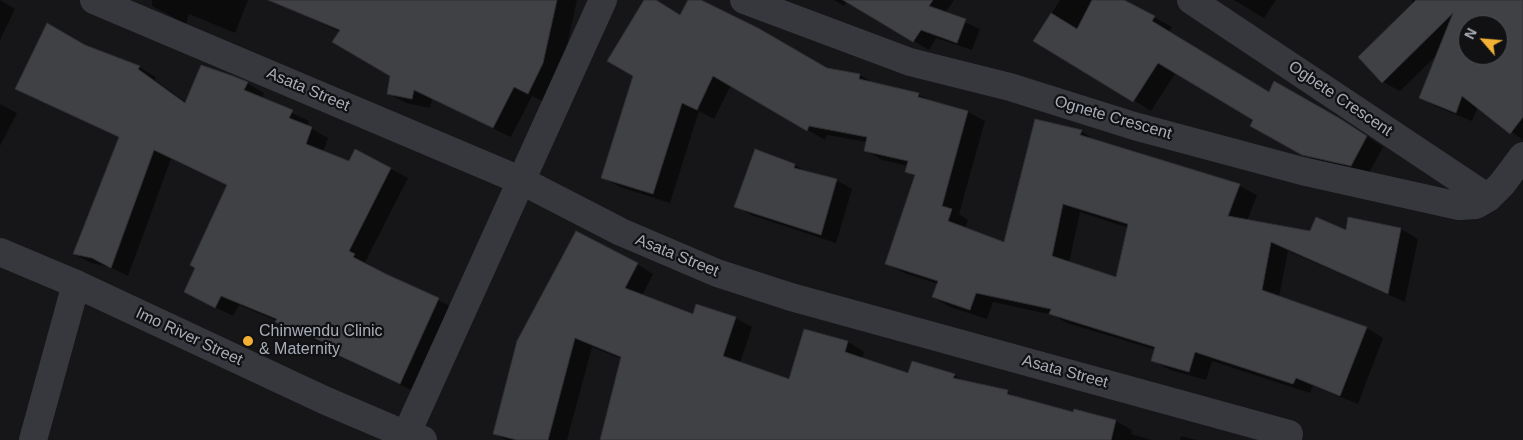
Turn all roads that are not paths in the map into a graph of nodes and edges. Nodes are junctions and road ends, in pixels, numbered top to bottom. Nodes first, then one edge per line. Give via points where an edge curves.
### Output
1 (94, 0) edge
2 (603, 0) edge
3 (744, 0) edge
4 (1191, 0) edge
5 (1523, 156) edge
6 (522, 181) junction
7 (1488, 198) junction
8 (0, 252) edge
9 (76, 284) junction
10 (1289, 434) dead end
11 (414, 438) edge
12 (32, 440) edge

1 - 6 street, Asata Street
2 - 6 street
3 - 7 street, Ognete Crescent via 910,62 1302,171 1459,206 1476,204
4 - 7 street, Ogbete Crescent
5 - 7 street
6 - 10 street, Asata Street via 621,232 717,273 791,297
6 - 11 street
8 - 9 street, Imo River Street
9 - 11 street, Imo River Street via 324,400
9 - 12 street

